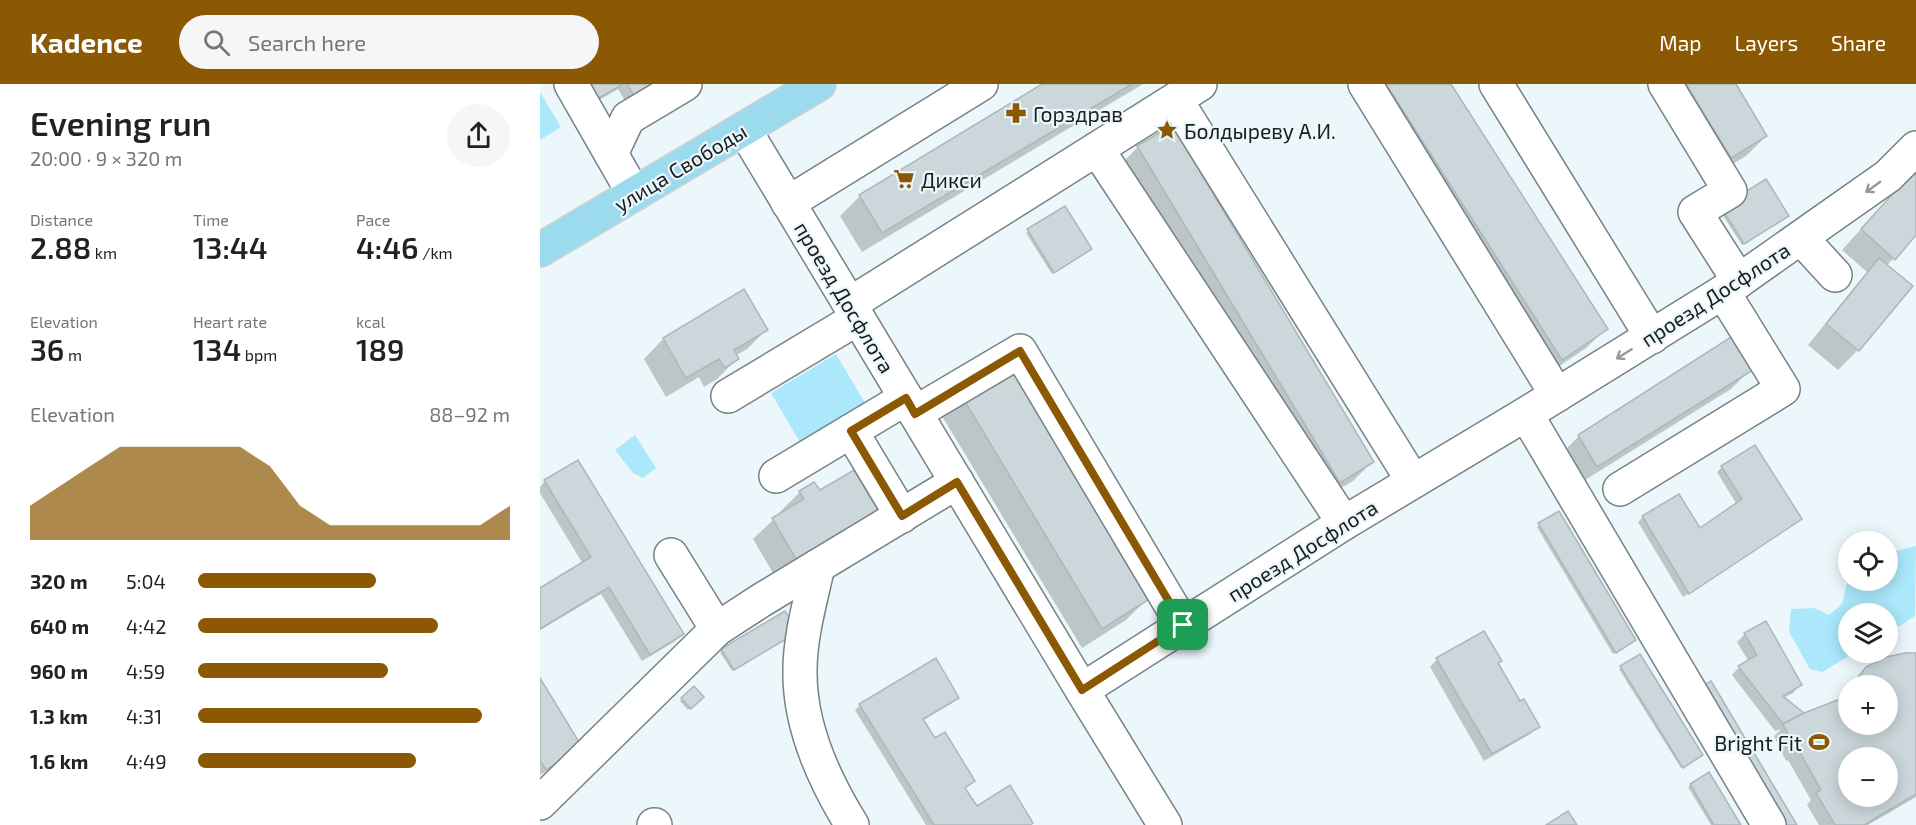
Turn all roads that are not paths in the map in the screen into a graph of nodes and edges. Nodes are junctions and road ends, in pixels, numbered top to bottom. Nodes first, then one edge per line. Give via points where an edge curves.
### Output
1 (571, 84) edge
2 (685, 84) edge
3 (819, 84) edge
4 (981, 84) edge
5 (1365, 84) edge
6 (1496, 84) edge
7 (1665, 84) edge
8 (1188, 92) edge
9 (744, 129) junction
10 (1916, 148) edge
11 (1097, 149) junction
12 (611, 154) junction
13 (634, 194) junction
14 (788, 203) junction
15 (1801, 238) junction
16 (540, 250) edge
17 (1835, 275) dead end
18 (1731, 287) junction
19 (854, 311) junction
20 (1652, 336) junction
21 (1557, 395) junction
22 (728, 396) dead end
23 (911, 406) junction
24 (1526, 414) junction
25 (851, 431) junction
26 (776, 476) dead end
27 (1413, 481) junction
28 (957, 482) junction
29 (1620, 489) dead end
30 (902, 516) junction
31 (1344, 523) junction
32 (671, 555) dead end
33 (818, 566) junction
34 (1183, 625) junction
35 (717, 629) junction
36 (1082, 690) junction
37 (540, 803) edge
38 (852, 825) edge
39 (1165, 825) edge
40 (1769, 825) edge

1 - 12 street
2 - 12 street via 628,118
3 - 9 main road, улица Свободы
4 - 14 street
5 - 21 street
6 - 20 street
7 - 18 street via 1730,190 1695,212
8 - 11 street
8 - 27 street
9 - 13 main road, улица Свободы
9 - 14 street, проезд Досфлота
10 -> 15 street, проезд Досфлота via 1888,176
11 - 19 street
11 - 31 street
12 - 13 street
13 - 16 main road, улица Свободы
14 - 19 street, проезд Досфлота
15 - 17 street
15 - 18 street, проезд Досфлота
18 - 20 street, проезд Досфлота
18 - 29 street via 1783,389
19 - 22 street
19 - 23 street, проезд Досфлота
20 -> 21 street, проезд Досфлота
21 - 24 street, проезд Досфлота
23 - 25 street
23 - 28 street, проезд Досфлота
23 - 34 street via 1020,351
24 - 27 street, проезд Досфлота
24 - 40 street
25 - 26 street
25 - 30 street
27 - 31 street, проезд Досфлота
28 - 30 street
28 - 36 street, проезд Досфлота
30 - 33 street
31 - 34 street, проезд Досфлота
32 - 35 street
33 - 35 street
33 - 38 street via 801,659 802,700 827,783
34 - 36 street, проезд Досфлота
35 - 37 street
36 - 39 street

